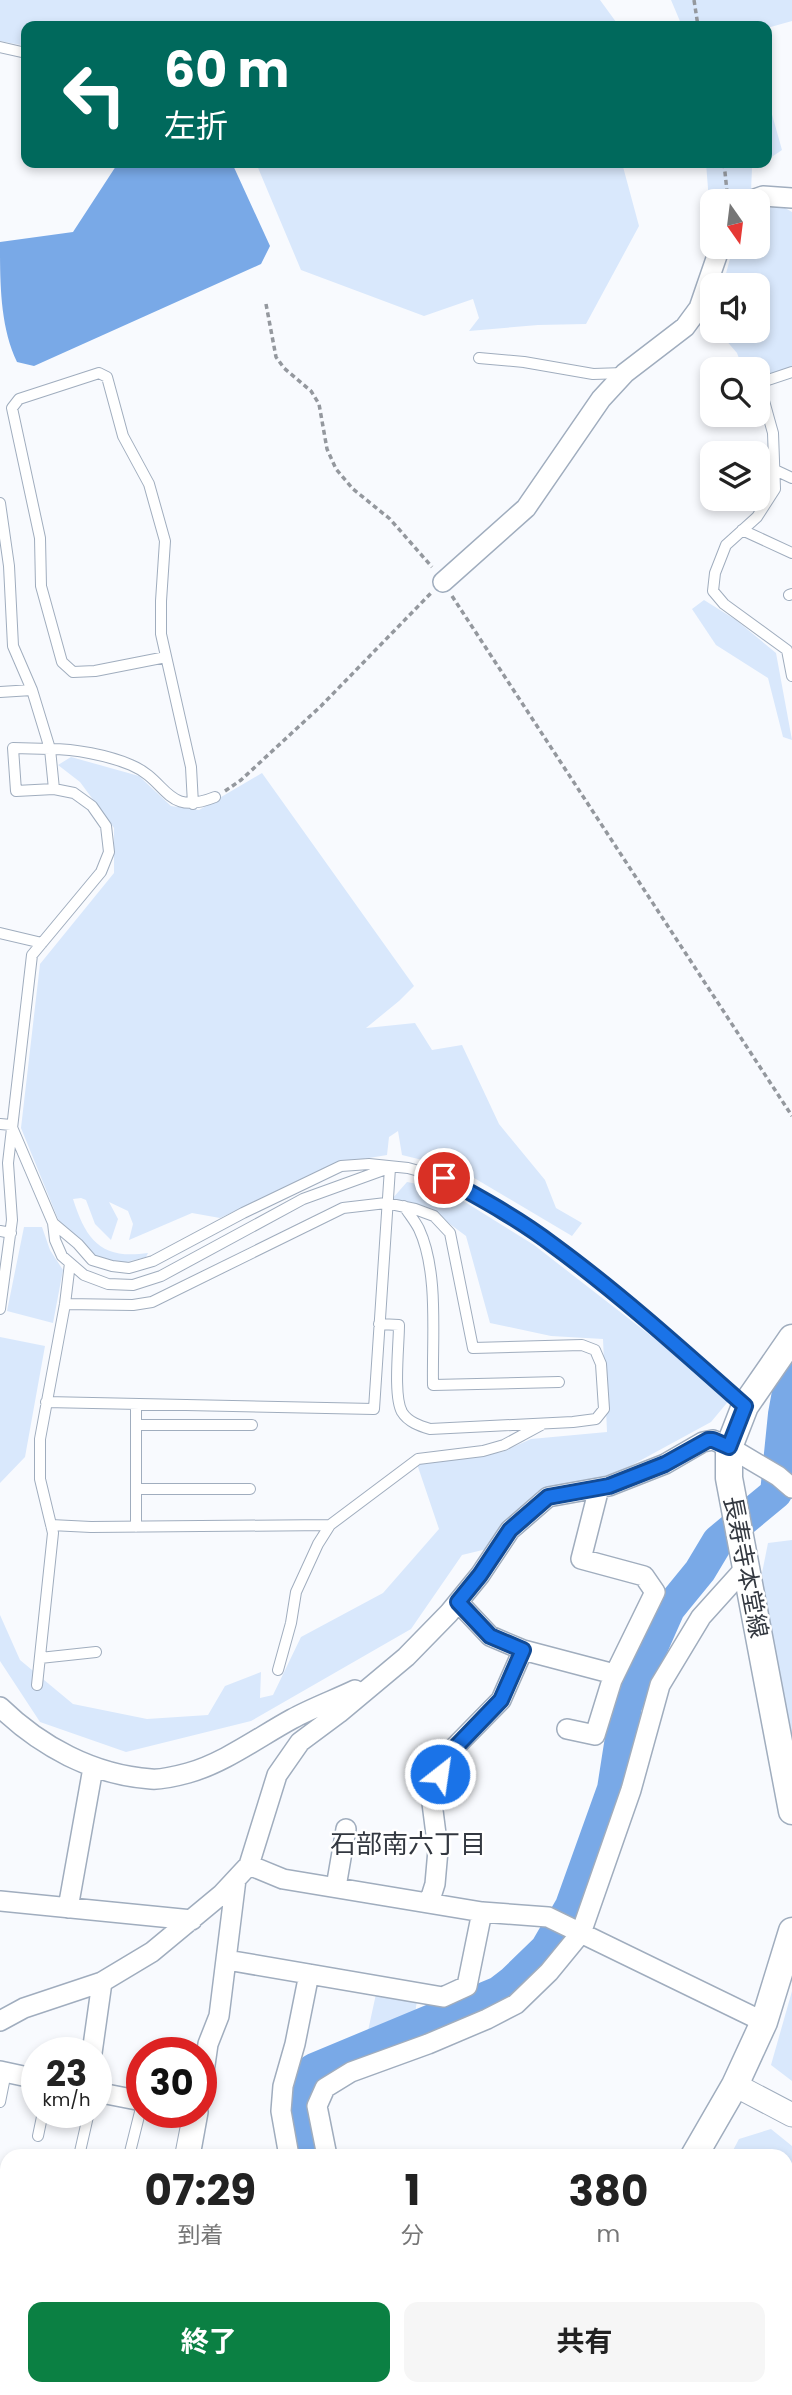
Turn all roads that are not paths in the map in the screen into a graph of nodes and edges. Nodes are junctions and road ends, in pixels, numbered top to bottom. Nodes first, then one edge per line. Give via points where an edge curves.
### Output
1 (0, 47) edge
2 (21, 52) edge
3 (770, 196) edge
4 (792, 198) edge
5 (716, 259) edge
6 (479, 358) dead end
7 (792, 372) edge
8 (625, 373) junction
9 (775, 470) junction
10 (792, 478) edge
11 (0, 503) edge
12 (742, 530) junction
13 (792, 553) edge
14 (443, 582) road end
15 (166, 657) junction
16 (792, 676) edge
17 (32, 690) junction
18 (0, 692) edge
19 (50, 749) junction
20 (54, 789) junction
21 (215, 797) road end
22 (193, 804) junction
23 (0, 933) edge
24 (42, 943) junction
25 (0, 1124) edge
26 (11, 1125) junction
27 (390, 1168) junction
28 (386, 1203) junction
29 (404, 1206) junction
30 (54, 1223) junction
31 (0, 1231) edge
32 (11, 1233) junction
33 (70, 1263) junction
34 (65, 1304) junction
35 (0, 1309) edge
36 (379, 1324) junction
37 (792, 1338) edge
38 (559, 1382) dead end
39 (46, 1402) junction
40 (136, 1404) junction
41 (745, 1406) junction
42 (544, 1423) junction
43 (136, 1425) junction
44 (253, 1425) dead end
45 (729, 1447) junction
46 (790, 1486) edge
47 (600, 1488) junction
48 (136, 1489) junction
49 (250, 1489) dead end
50 (51, 1525) junction
51 (330, 1525) junction
52 (136, 1527) junction
53 (746, 1567) junction
54 (458, 1602) junction
55 (523, 1650) junction
56 (96, 1652) dead end
57 (40, 1658) junction
58 (278, 1670) dead end
59 (614, 1674) junction
60 (379, 1680) junction
61 (37, 1685) dead end
62 (0, 1706) edge
63 (567, 1729) dead end
64 (93, 1768) junction
65 (792, 1811) edge
66 (346, 1829) dead end
67 (243, 1872) junction
68 (336, 1887) junction
69 (0, 1901) edge
70 (429, 1903) junction
71 (68, 1908) junction
72 (482, 1912) junction
73 (191, 1920) junction
74 (792, 1931) edge
75 (580, 1933) junction
76 (227, 1960) junction
77 (309, 1974) junction
78 (102, 1982) junction
79 (0, 2021) edge
80 (764, 2022) junction
81 (94, 2037) edge
82 (211, 2037) edge
83 (3, 2072) edge
84 (21, 2076) edge
85 (735, 2085) junction
86 (0, 2102) edge
87 (792, 2115) edge
88 (40, 2128) edge
89 (85, 2128) edge
90 (136, 2128) edge
91 (185, 2128) edge
92 (195, 2128) edge
93 (38, 2136) dead end
94 (81, 2149) edge
95 (132, 2149) edge
96 (181, 2149) edge
97 (191, 2149) edge
98 (288, 2149) edge
99 (326, 2149) edge
100 (698, 2149) edge

1 - 2 lane
3 - 4 street
5 - 8 street via 699,308 685,327
6 - 8 lane via 593,374
7 - 9 lane via 759,383 773,433
8 - 14 street via 601,399 526,508
9 - 10 lane
9 - 12 lane via 775,489 757,517
11 - 17 lane via 13,646
12 - 13 lane
12 - 16 lane via 726,545 713,591 787,650
15 - 15 lane via 161,634 165,541 149,484 123,436 107,377 99,373 19,399 12,408 40,538 41,586 62,662 73,672 95,671
15 - 22 lane via 191,767
17 - 18 lane
17 - 19 lane
19 - 20 lane
19 - 20 lane via 13,748 16,791
19 - 22 lane via 131,765 170,796
20 - 24 lane via 74,793 92,806 106,826 108,852 101,872
21 - 22 lane
23 - 24 lane
24 - 26 lane via 32,955
25 - 26 lane
26 - 30 lane
26 - 32 lane
27 - 28 lane
27 - 30 lane via 341,1166 153,1261 129,1268 92,1260
27 - 33 lane via 303,1199 161,1276 133,1285 108,1284 84,1275
27 - 41 lane via 444,1178 533,1230
28 - 29 lane
28 - 34 lane via 343,1208 152,1302
28 - 36 lane
29 - 38 lane via 419,1230 427,1257 432,1288 433,1385
29 - 42 lane via 434,1216 450,1233 473,1348 582,1345 595,1350 601,1364 604,1409 596,1419
30 - 33 lane via 62,1256
31 - 32 lane
32 - 35 lane
33 - 34 lane
34 - 39 lane
36 - 40 lane via 374,1409
36 - 42 lane via 399,1325 398,1399 403,1414 415,1424 430,1429
37 - 41 main road, 長寿寺本堂線
39 - 40 lane
39 - 50 lane via 40,1479
40 - 43 lane
41 - 45 main road, 長寿寺本堂線
42 - 51 lane via 504,1445 418,1459
43 - 44 lane
43 - 48 lane
45 - 46 street
45 - 47 street via 713,1440 703,1442 665,1464
45 - 53 main road, 長寿寺本堂線 via 729,1478
47 - 54 street via 548,1497 510,1530
47 - 59 street via 581,1559 644,1576 655,1592
48 - 49 lane
48 - 52 lane
50 - 52 lane
50 - 57 lane
51 - 52 lane
51 - 58 lane via 296,1592
53 - 65 main road, 長寿寺本堂線
53 - 75 street via 701,1616 660,1685 631,1790
54 - 55 street via 490,1636
54 - 60 street
55 - 59 street
55 - 70 street via 501,1700 449,1754 431,1795 438,1850
56 - 57 lane
57 - 61 lane
59 - 63 street via 595,1735
60 - 64 street via 296,1716 190,1772 153,1780
60 - 67 street via 300,1742 277,1775
62 - 64 street via 49,1746
64 - 71 street
66 - 68 street
67 - 68 street
67 - 73 street
67 - 76 street
68 - 70 street
69 - 71 street
70 - 72 street
71 - 73 street
72 - 75 street via 548,1917
72 - 77 street via 467,1986 443,1997
73 - 78 street via 152,1952
74 - 80 main road
75 - 80 street
75 - 99 street via 516,2004 351,2072 325,2088 317,2106
76 - 77 street
76 - 82 street via 219,2017
77 - 98 street via 283,2086 281,2111
78 - 79 street via 24,2008
78 - 81 street
80 - 85 main road
83 - 84 street
83 - 86 lane
85 - 87 street
85 - 100 main road
88 - 93 lane
89 - 94 lane
90 - 95 lane
91 - 96 lane
92 - 97 street

